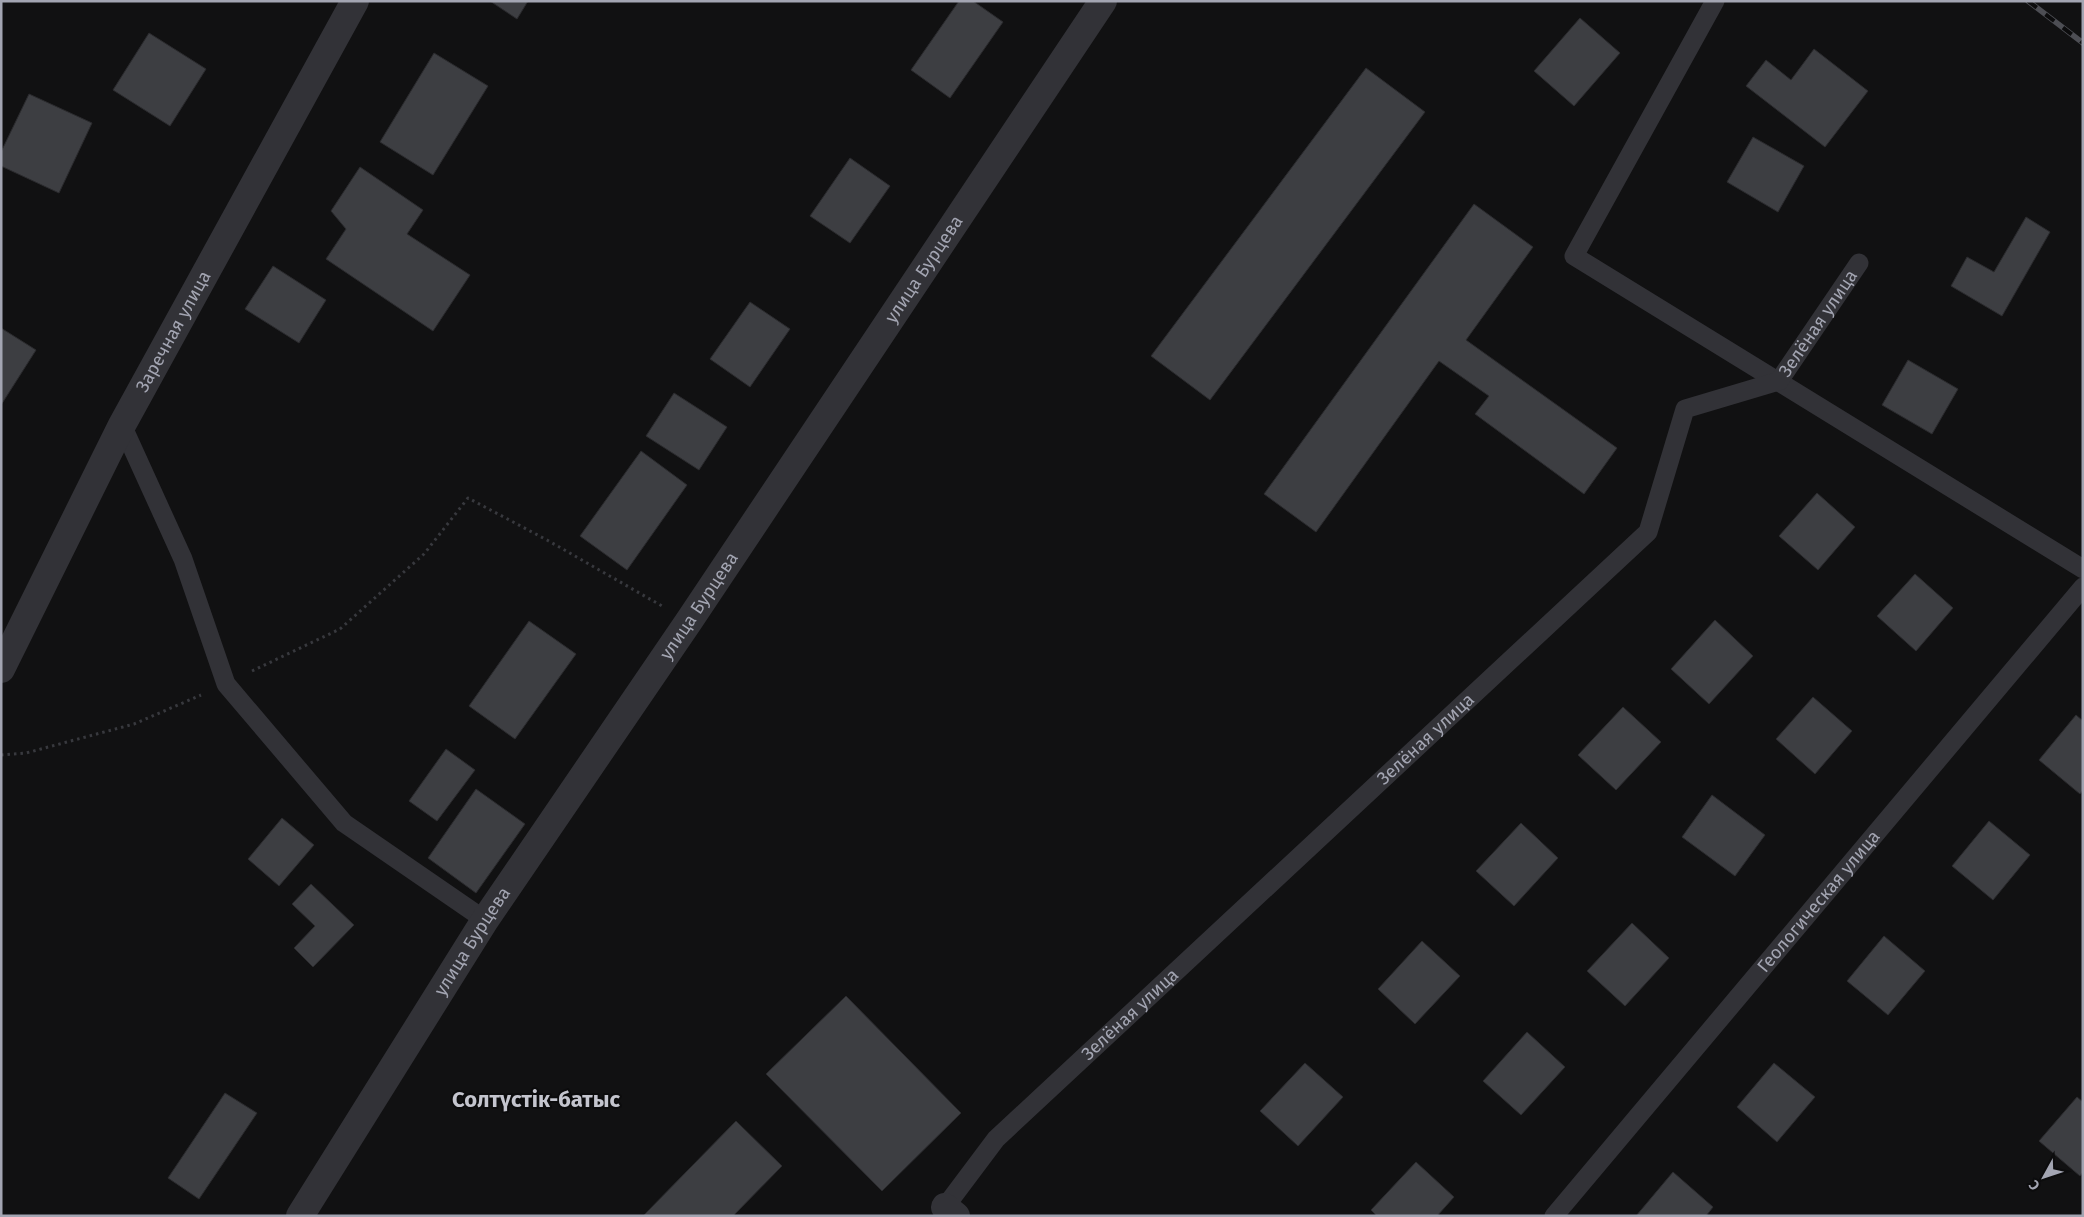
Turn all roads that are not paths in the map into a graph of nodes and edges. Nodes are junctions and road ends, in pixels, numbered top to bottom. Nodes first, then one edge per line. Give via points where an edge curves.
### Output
1 (356, 1) edge
2 (1103, 1) edge
3 (1715, 1) edge
4 (1859, 263) dead end
5 (1779, 381) junction
6 (122, 425) junction
7 (2083, 569) edge
8 (2083, 587) edge
9 (1, 669) edge
10 (485, 920) junction
11 (951, 1211) edge
12 (300, 1216) edge
13 (1554, 1216) edge

1 - 6 street, Заречная улица
2 - 10 street, улица Бурцева
3 - 5 lane via 1574,256
4 - 5 lane, Зелёная улица
5 - 7 lane
5 - 11 lane, Зелёная улица via 1685,409 1648,532 996,1139
6 - 9 street, Заречная улица
6 - 10 lane via 183,559 226,684 344,823
8 - 13 lane, Геологическая улица
10 - 12 street, улица Бурцева

